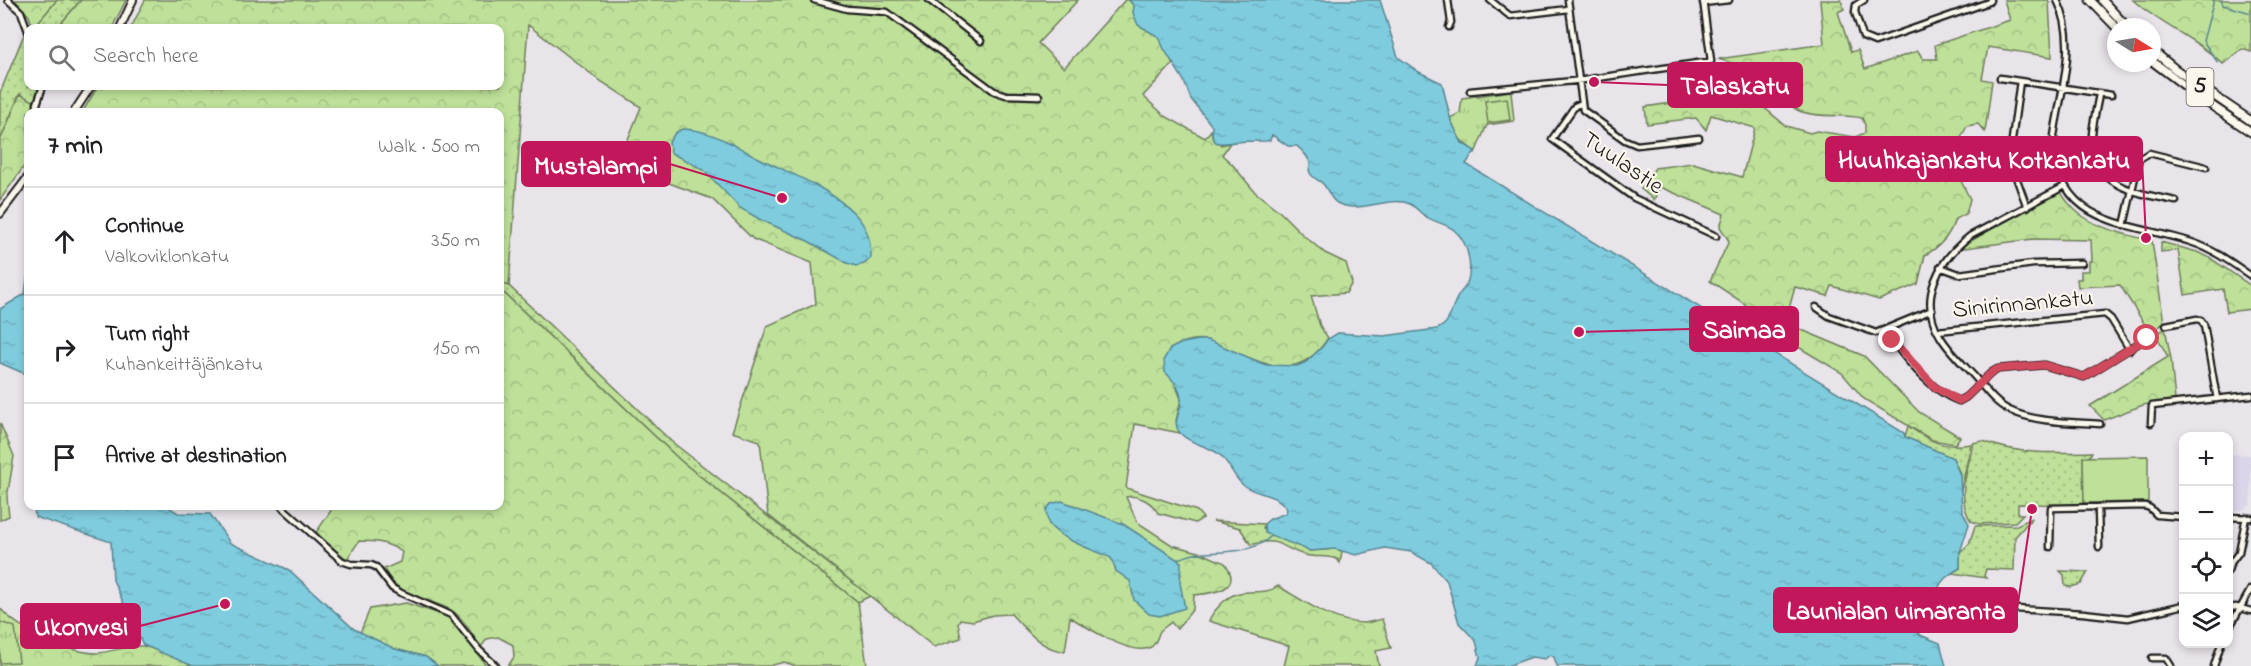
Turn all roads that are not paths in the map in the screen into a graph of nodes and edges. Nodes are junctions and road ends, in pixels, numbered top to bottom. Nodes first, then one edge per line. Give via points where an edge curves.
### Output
1 (8, 0) edge
2 (134, 0) edge
3 (814, 0) edge
4 (929, 0) edge
5 (1448, 0) edge
6 (1490, 0) edge
7 (1568, 0) edge
8 (1729, 0) edge
9 (1864, 0) edge
10 (1990, 0) edge
11 (2057, 0) edge
12 (2090, 0) edge
13 (2102, 0) edge
14 (1703, 2) edge
15 (1569, 9) junction
16 (2107, 18) edge
17 (2119, 18) edge
18 (25, 24) edge
19 (122, 24) edge
20 (1449, 27) dead end
21 (981, 41) dead end
22 (2161, 57) edge
23 (2161, 68) edge
24 (2000, 78) dead end
25 (1579, 80) junction
26 (2020, 81) junction
27 (2062, 88) junction
28 (42, 90) edge
29 (88, 90) edge
30 (1470, 91) dead end
31 (2099, 94) junction
32 (2111, 95) dead end
33 (1040, 96) dead end
34 (1582, 103) junction
35 (37, 108) edge
36 (77, 108) edge
37 (2251, 122) edge
38 (2251, 132) edge
39 (1699, 138) dead end
40 (2206, 167) dead end
41 (24, 182) edge
42 (2065, 186) junction
43 (2132, 192) junction
44 (2176, 201) dead end
45 (2028, 207) junction
46 (0, 214) edge
47 (2124, 226) junction
48 (1716, 236) dead end
49 (2082, 264) dead end
50 (1940, 267) junction
51 (2251, 276) edge
52 (1816, 306) dead end
53 (1932, 310) junction
54 (2166, 325) dead end
55 (1886, 329) junction
56 (1937, 332) junction
57 (2147, 338) dead end
58 (2130, 350) junction
59 (1980, 383) junction
60 (2251, 395) edge
61 (2217, 399) junction
62 (2151, 423) dead end
63 (2100, 424) dead end
64 (2098, 507) junction
65 (285, 510) edge
66 (2179, 517) edge
67 (2233, 517) edge
68 (2249, 517) edge
69 (2050, 547) dead end
70 (2099, 547) dead end
71 (2233, 560) edge
72 (2251, 589) edge
73 (2179, 606) edge
74 (2233, 607) edge
75 (1960, 609) dead end
76 (2241, 609) junction
77 (2251, 611) edge
78 (2233, 623) edge
79 (2220, 648) edge
80 (2152, 658) dead end
81 (496, 666) edge
82 (2171, 666) edge
83 (2214, 666) edge

1 - 18 street via 21,12
2 - 19 main road
3 - 33 street via 847,9 887,12 994,91
4 - 21 street
5 - 20 street
6 - 15 street via 1510,16
7 - 15 street
8 - 14 street
9 - 10 street via 1856,5 1855,12 1863,37 1875,42
11 - 27 street via 2067,45
12 - 16 highway
13 - 17 highway
14 - 25 street via 1711,61
15 - 25 street
22 - 37 highway, 5
23 - 38 highway, 5
24 - 26 street
25 - 30 street
25 - 34 street
26 - 27 street
26 - 45 street via 2011,147 2016,177
27 - 31 street
27 - 42 street via 2054,150
28 - 35 street
29 - 36 main road
31 - 32 street
31 - 43 street via 2092,134 2098,167 2111,181
34 - 39 street via 1583,110 1637,145
34 - 48 street, Tuulastie via 1575,106 1552,139 1634,198
40 - 43 street via 2149,153 2139,159
41 - 46 main road
42 - 45 street
42 - 47 street via 2089,212
43 - 44 street
43 - 47 street
45 - 50 street via 1970,236
47 - 51 street via 2199,245
49 - 50 street via 2033,264 1959,274
50 - 53 street via 1932,290
52 - 55 street via 1829,316 1868,331
53 - 55 street
53 - 56 street
54 - 61 street via 2201,320
55 - 59 street via 1897,349 1935,387 1951,397 1962,400
56 - 58 street, Sinirinnankatu via 2105,314
56 - 59 street
57 - 58 street
58 - 59 street via 2084,377 2044,365 1998,369
59 - 63 street via 1998,403 2012,411 2037,418
60 - 61 street
61 - 62 street via 2152,406
64 - 66 street via 2145,506 2157,515
64 - 69 street via 2050,508
64 - 70 street
65 - 81 street via 342,561 376,567 392,588 452,615
67 - 68 street
68 - 71 street
72 - 76 street
73 - 75 street via 2128,618
74 - 76 street
76 - 77 street
76 - 78 street
79 - 83 street
80 - 82 street via 2166,658

